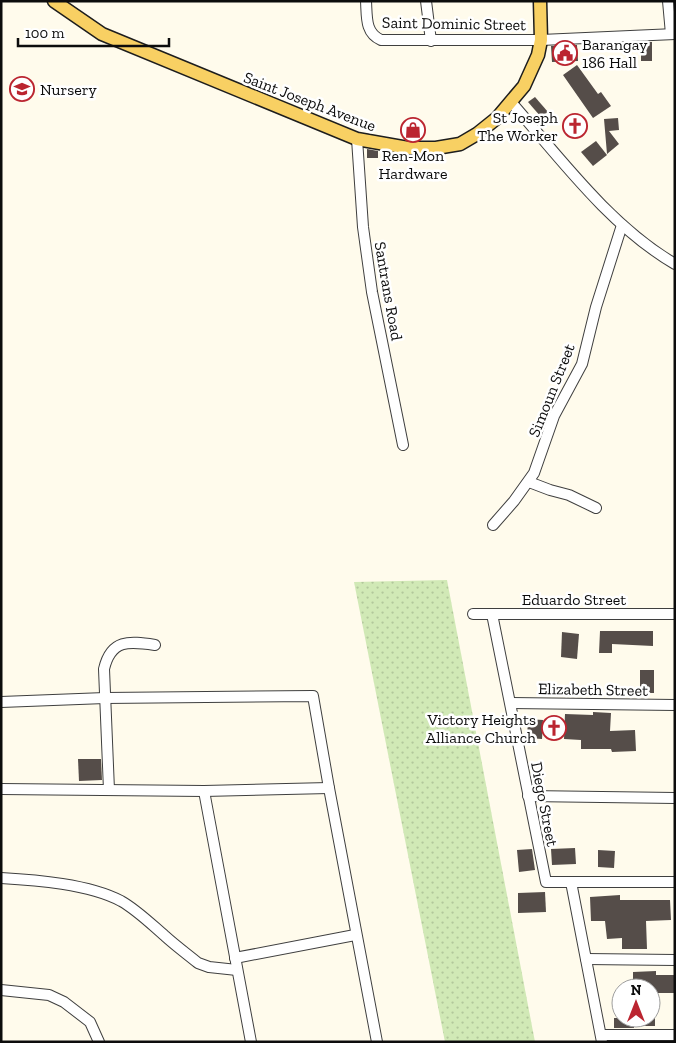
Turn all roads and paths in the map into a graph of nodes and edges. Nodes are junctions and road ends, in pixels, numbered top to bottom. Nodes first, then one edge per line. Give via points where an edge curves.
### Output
1 (54, 1) edge
2 (366, 1) edge
3 (426, 1) edge
4 (540, 1) edge
5 (668, 1) edge
6 (673, 34) edge
7 (541, 40) junction
8 (431, 41) junction
9 (511, 102) junction
10 (357, 139) junction
11 (622, 225) junction
12 (675, 264) edge
13 (403, 445) dead end
14 (529, 482) junction
15 (596, 508) dead end
16 (494, 525) dead end
17 (474, 614) dead end
18 (492, 614) junction
19 (675, 614) edge
20 (155, 645) dead end
21 (106, 698) junction
22 (1, 702) edge
23 (511, 703) junction
24 (675, 705) edge
25 (328, 788) junction
26 (1, 790) edge
27 (109, 790) junction
28 (204, 791) junction
29 (528, 796) junction
30 (675, 798) edge
31 (1, 878) edge
32 (571, 882) junction
33 (675, 882) edge
34 (355, 934) junction
35 (235, 958) junction
36 (586, 960) junction
37 (675, 960) edge
38 (237, 970) junction
39 (1, 990) edge
40 (675, 1035) edge
41 (602, 1039) edge
42 (99, 1042) edge
43 (251, 1042) edge
44 (377, 1042) edge

1 - 10 main road, Saint Joseph Avenue via 102,34
2 - 8 street, Saint Dominic Street via 368,27 374,38
3 - 8 street
4 - 7 main road, Saint Joseph Avenue
5 - 6 street
6 - 7 street, Saint Dominic Street
7 - 8 street, Saint Dominic Street
7 - 9 main road, Saint Joseph Avenue via 532,72
9 - 10 main road, Saint Joseph Avenue via 497,118 460,144 408,148
9 - 11 street
10 - 13 street, Santrans Road via 363,227 372,292
11 - 12 street
11 - 14 street, Simoun Street via 582,364 554,416 539,463
14 - 15 street
14 - 16 street, Simoun Street
17 - 18 street, Eduardo Street
18 - 19 street, Eduardo Street
18 - 23 street, Diego Street
20 - 21 street via 130,642 112,650 104,669
21 - 22 street
21 - 25 street via 313,696
21 - 27 street
23 - 24 street, Elizabeth Street
23 - 29 street, Diego Street
25 - 28 street
25 - 34 street
26 - 27 street
27 - 28 street
28 - 35 street
29 - 30 street
29 - 32 street, Diego Street via 546,882
31 - 38 street via 68,885 120,900 198,963
32 - 33 street
32 - 36 street
34 - 35 street
34 - 44 street
35 - 38 street
36 - 37 street
36 - 41 street
38 - 43 street
39 - 42 street via 49,995 64,1002 90,1022
40 - 41 street

